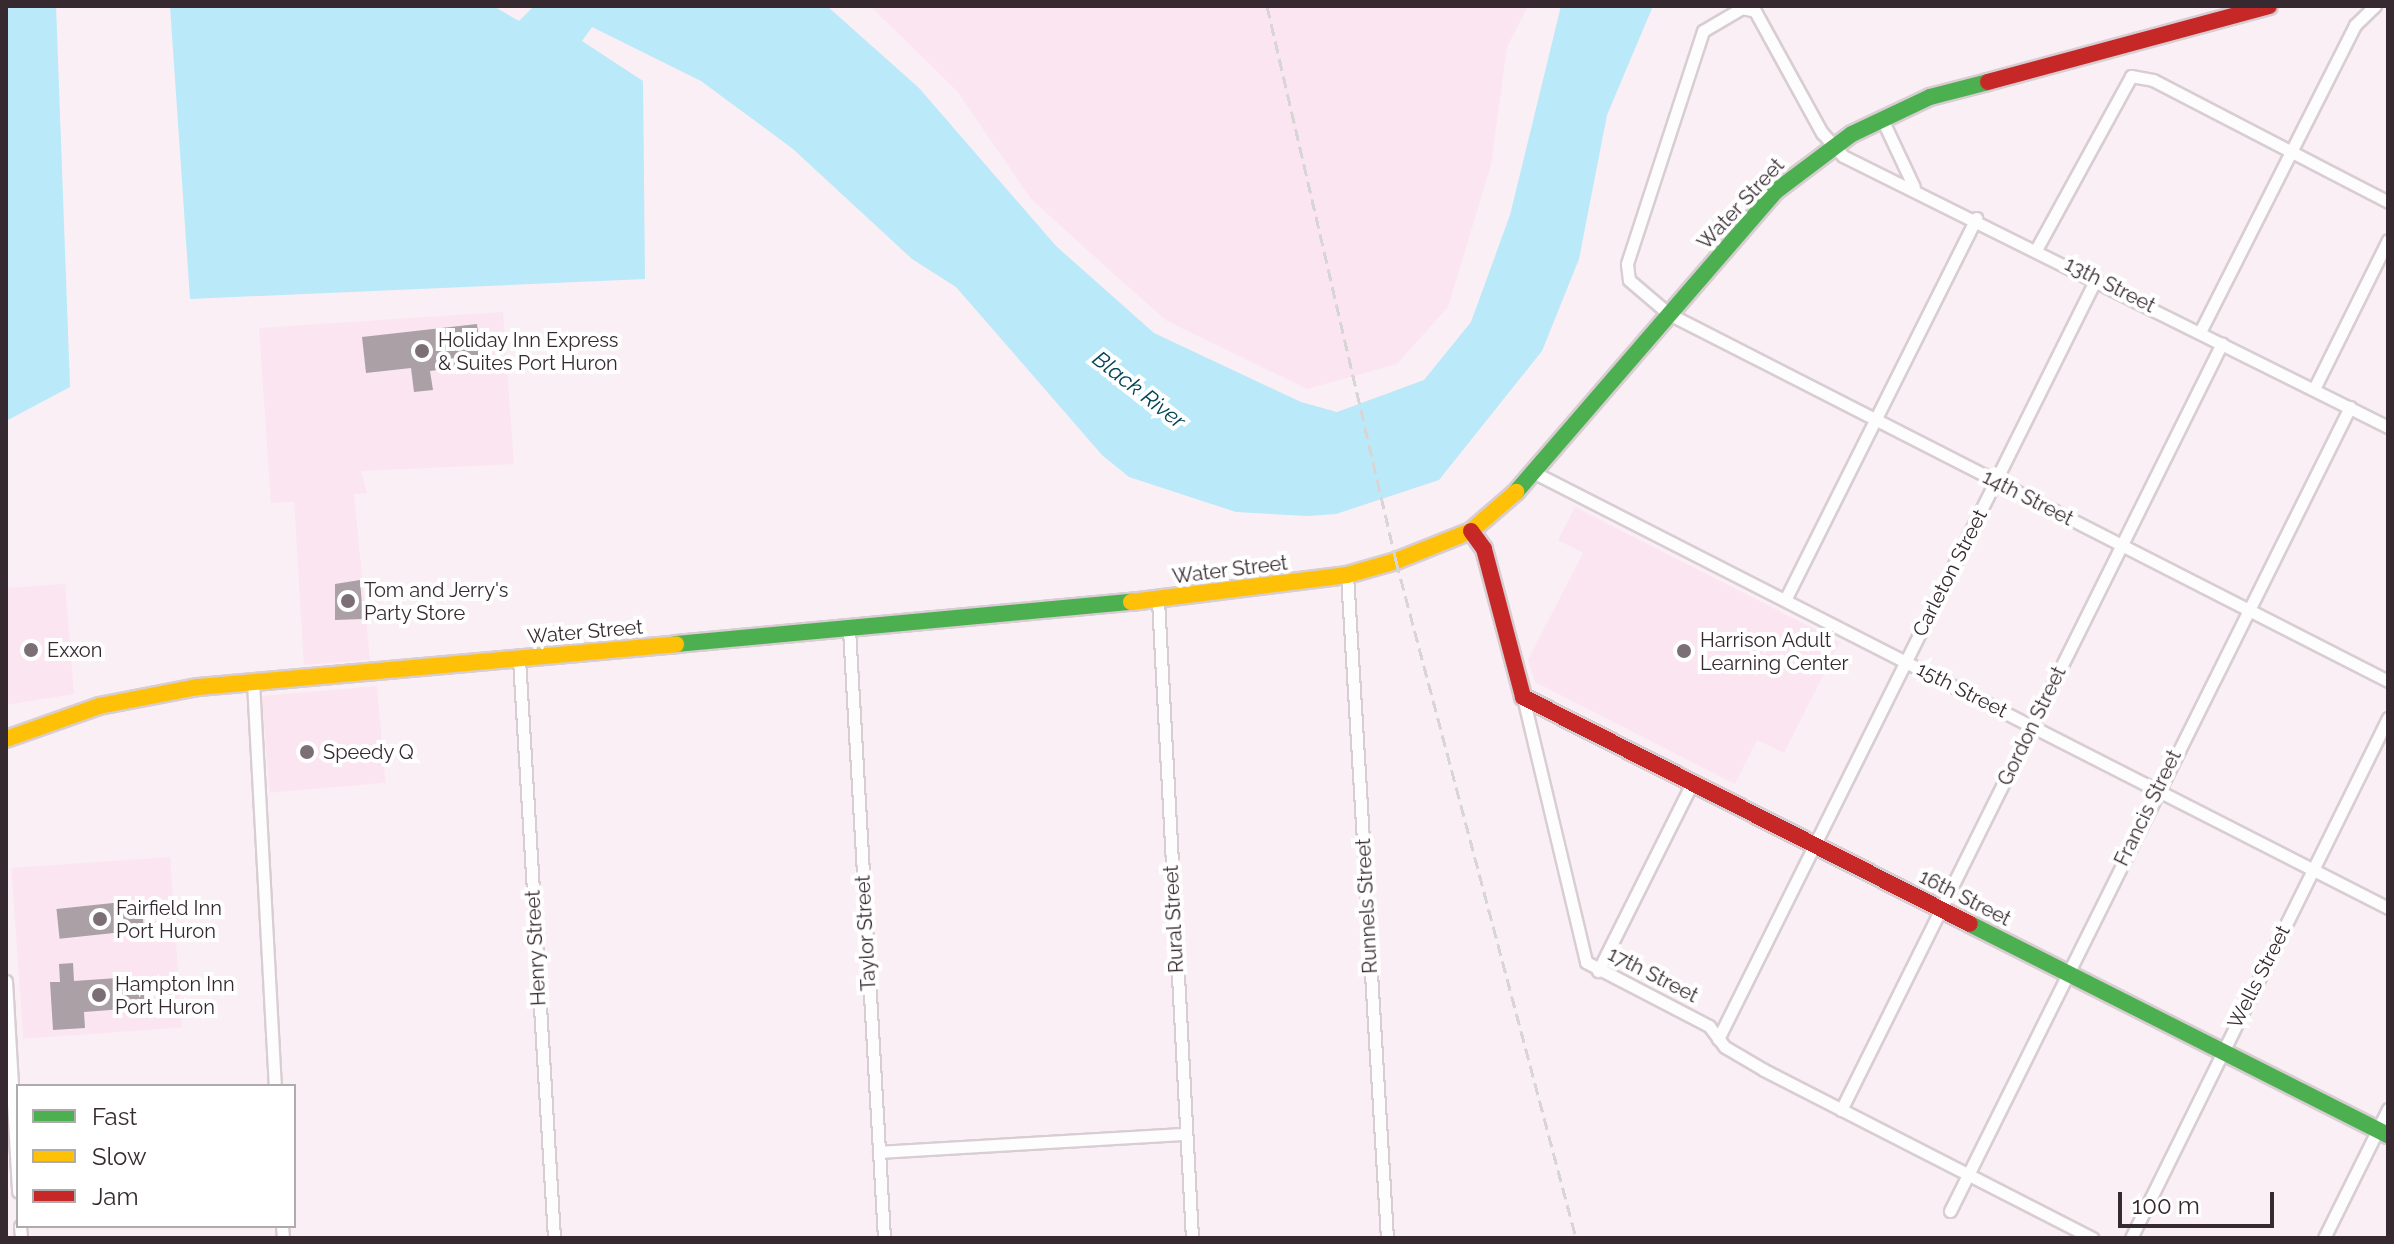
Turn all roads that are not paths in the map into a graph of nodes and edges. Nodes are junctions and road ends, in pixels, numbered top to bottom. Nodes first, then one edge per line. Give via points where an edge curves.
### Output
1 (2269, 6) edge
2 (2375, 6) edge
3 (1881, 117) junction
4 (1831, 147) junction
5 (2290, 152) junction
6 (1914, 187) junction
7 (2388, 202) edge
8 (1976, 218) junction
9 (2388, 240) edge
10 (2037, 248) junction
11 (2096, 279) junction
12 (1669, 314) junction
13 (2200, 332) junction
14 (2222, 343) junction
15 (2314, 389) junction
16 (2350, 407) junction
17 (1874, 419) junction
18 (2388, 427) edge
19 (1535, 473) junction
20 (1995, 482) junction
21 (1471, 531) junction
22 (2121, 546) junction
23 (1347, 575) junction
24 (1786, 598) junction
25 (1158, 600) junction
26 (2247, 611) junction
27 (849, 629) junction
28 (519, 659) junction
29 (1906, 661) junction
30 (2388, 681) edge
31 (253, 682) junction
32 (1523, 697) junction
33 (2388, 718) edge
34 (2032, 726) junction
35 (6, 739) edge
36 (1693, 781) junction
37 (2157, 790) junction
38 (1816, 843) junction
39 (2312, 869) junction
40 (1941, 908) junction
41 (2388, 908) edge
42 (1598, 971) junction
43 (2067, 972) junction
44 (6, 981) edge
45 (1718, 1039) junction
46 (2222, 1050) junction
47 (275, 1084) edge
48 (2388, 1109) edge
49 (1841, 1110) junction
50 (2383, 1133) edge
51 (1185, 1134) junction
52 (879, 1152) junction
53 (16, 1157) edge
54 (1967, 1174) junction
55 (1950, 1211) dead end
56 (554, 1238) edge
57 (884, 1238) edge
58 (1192, 1238) edge
59 (1387, 1238) edge
60 (2093, 1238) edge
61 (2131, 1238) edge
62 (2324, 1238) edge

1 - 3 street, Water Street via 1930,97
2 - 5 street via 2355,25
3 - 4 street, Water Street
3 - 6 street
4 - 6 street, 13th Street
4 - 12 street, Water Street via 1776,191
4 - 12 street, 14th Street via 1759,14 1742,8 1706,27 1626,272
5 - 7 street
5 - 10 street via 2153,80 2131,76
5 - 13 street
6 - 8 street, 13th Street
8 - 10 street, 13th Street
8 - 17 street
9 - 15 street
10 - 11 street, 13th Street
11 - 13 street, 13th Street
11 - 20 street, Carleton Street
12 - 17 street, 14th Street
12 - 19 street, Water Street
13 - 14 street, 13th Street
14 - 15 street, 13th Street
14 - 22 street, Gordon Street
15 - 16 street, 13th Street
16 - 18 street, 13th Street
16 - 26 street, Francis Street
17 - 20 street, 14th Street
17 - 24 street
19 - 21 street, Water Street
19 - 24 street, 15th Street
20 - 22 street, 14th Street
20 - 29 street, Carleton Street
21 - 23 street, Water Street
21 - 32 street, 17th Street via 1484,549
22 - 26 street, 14th Street
22 - 34 street, Gordon Street
23 - 25 street, Water Street
23 - 59 street, Runnels Street
24 - 29 street, 15th Street
25 - 27 street, Water Street
25 - 51 street, Rural Street
26 - 30 street, 14th Street
26 - 37 street, Francis Street
27 - 28 street, Water Street
27 - 52 street, Taylor Street
28 - 31 street, Water Street
28 - 56 street, Henry Street
29 - 34 street, 15th Street
29 - 38 street, Carleton Street
31 - 35 street, Water Street via 134,697
31 - 47 street
32 - 36 street, 16th Street
32 - 42 street, 17th Street via 1583,955
33 - 39 street, Wells Street
34 - 37 street, 15th Street
34 - 40 street, Gordon Street
36 - 38 street, 16th Street
36 - 42 street
37 - 39 street, 15th Street
37 - 43 street, Francis Street
38 - 40 street, 16th Street
38 - 45 street, Carleton Street
39 - 41 street, 15th Street
39 - 46 street, Wells Street
40 - 43 street, 16th Street
40 - 49 street, Gordon Street
42 - 45 street, 17th Street via 1709,1026
43 - 46 street, 16th Street
43 - 54 street, Francis Street
44 - 53 street
45 - 49 street, 17th Street
46 - 50 street, 16th Street
46 - 61 street, Wells Street
48 - 50 street
49 - 54 street, 17th Street
50 - 62 street
51 - 52 street
51 - 58 street, Rural Street
52 - 57 street, Taylor Street
54 - 55 street, Francis Street
54 - 60 street, 17th Street

